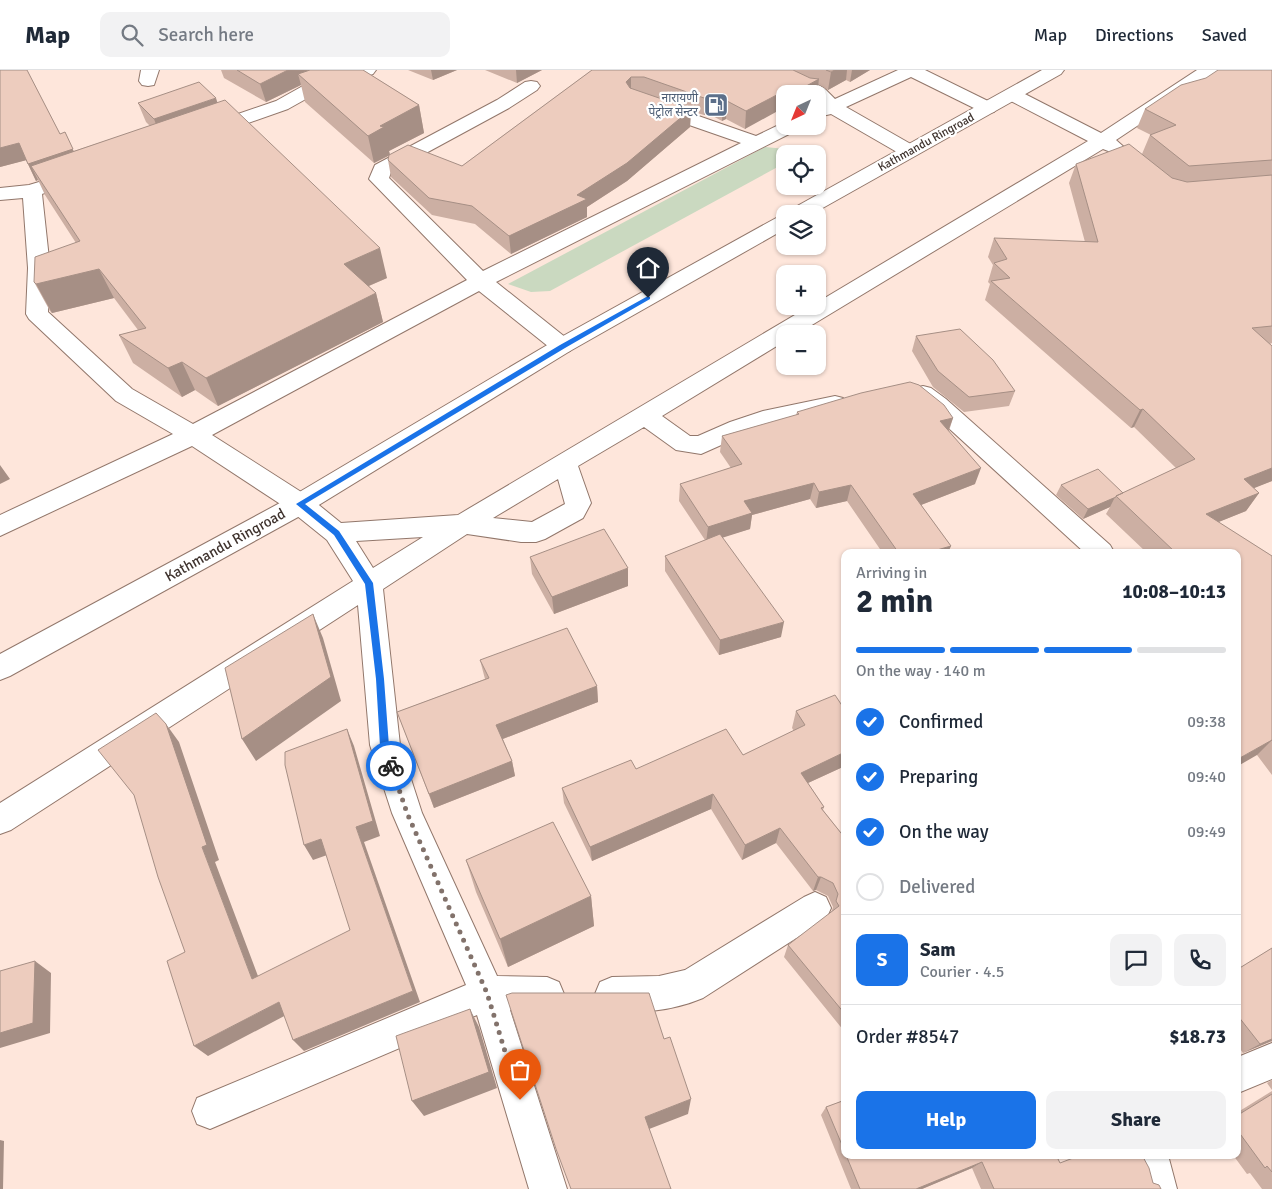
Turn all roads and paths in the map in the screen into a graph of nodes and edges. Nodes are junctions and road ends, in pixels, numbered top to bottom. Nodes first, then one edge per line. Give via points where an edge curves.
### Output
1 (367, 70) edge
2 (911, 70) edge
3 (1055, 70) edge
4 (1209, 70) edge
5 (782, 74) edge
6 (804, 85) edge
7 (531, 86) dead end
8 (1013, 95) junction
9 (637, 100) edge
10 (988, 108) junction
11 (826, 110) edge
12 (826, 110) edge
13 (776, 132) edge
14 (198, 134) edge
15 (1102, 141) junction
16 (755, 142) junction
17 (909, 151) junction
18 (1132, 158) edge
19 (66, 179) edge
20 (32, 191) junction
21 (0, 194) edge
22 (814, 205) edge
23 (776, 226) edge
24 (481, 281) junction
25 (562, 346) junction
26 (906, 389) edge
27 (858, 399) edge
28 (644, 415) junction
29 (193, 435) junction
30 (565, 463) junction
31 (300, 504) junction
32 (463, 524) junction
33 (0, 526) edge
34 (336, 533) junction
35 (1098, 549) edge
36 (369, 583) junction
37 (0, 668) edge
38 (0, 820) edge
39 (815, 908) dead end
40 (487, 993) junction
41 (1272, 1061) edge
42 (1241, 1074) edge
43 (210, 1111) dead end
44 (1151, 1159) edge
45 (548, 1189) edge
46 (1158, 1189) edge

1 - 14 main road via 307,91 282,105
2 - 10 main road
2 - 11 main road
3 - 8 main road, Kathmandu Ringroad
4 - 15 main road
5 - 6 main road
7 - 24 main road via 382,169 379,179
8 - 10 main road, Kathmandu Ringroad
8 - 15 main road
9 - 16 main road
10 - 17 main road, Kathmandu Ringroad
12 - 17 main road
13 - 16 main road
15 - 18 main road
15 - 28 main road
16 - 24 main road
17 - 22 main road, Kathmandu Ringroad
19 - 20 main road
20 - 21 main road
20 - 29 main road via 39,268 38,314 124,395
23 - 25 main road, Kathmandu Ringroad
24 - 25 main road
24 - 29 main road
25 - 31 main road, Kathmandu Ringroad
26 - 35 main road via 923,394 938,405
27 - 28 main road via 771,417 701,445 685,444
28 - 30 main road
29 - 31 main road
29 - 33 main road
30 - 32 main road
30 - 32 main road via 578,503 574,511 536,532
31 - 34 main road
31 - 37 main road, Kathmandu Ringroad
32 - 34 main road
32 - 36 main road
34 - 36 main road
36 - 38 main road
36 - 40 main road via 385,746 407,813
39 - 40 main road via 691,986 658,993
40 - 43 main road
40 - 45 main road
41 - 42 main road
44 - 46 main road

